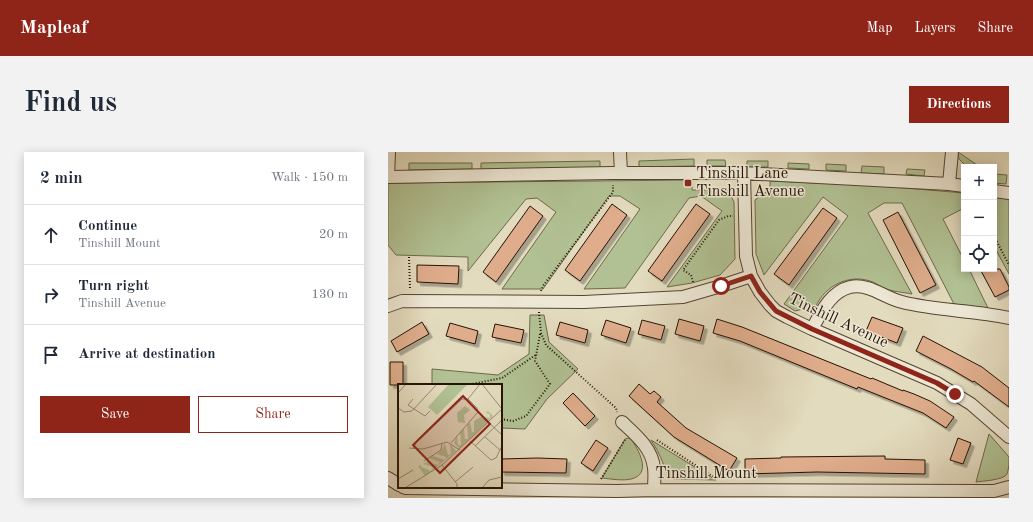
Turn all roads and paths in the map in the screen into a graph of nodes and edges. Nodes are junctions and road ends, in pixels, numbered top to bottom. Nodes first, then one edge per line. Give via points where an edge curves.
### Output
1 (388, 152) edge
2 (620, 152) edge
3 (952, 152) edge
4 (617, 173) junction
5 (744, 173) junction
6 (388, 177) edge
7 (949, 184) junction
8 (961, 186) edge
9 (997, 191) edge
10 (1009, 193) edge
11 (745, 216) junction
12 (997, 242) edge
13 (408, 257) dead end
14 (1009, 265) edge
15 (751, 276) junction
16 (696, 293) junction
17 (411, 300) junction
18 (537, 301) junction
19 (388, 306) edge
20 (1009, 318) edge
21 (812, 329) junction
22 (541, 333) junction
23 (537, 354) junction
24 (472, 384) edge
25 (502, 419) edge
26 (626, 425) junction
27 (1009, 437) edge
28 (643, 442) junction
29 (388, 478) edge
30 (398, 484) edge
31 (1009, 487) edge
32 (406, 488) edge
33 (595, 490) junction
34 (654, 490) junction
35 (720, 490) junction

1 - 6 street
2 - 4 street
3 - 7 street
4 - 5 street
4 - 6 street
4 - 18 path via 613,192 543,286
5 - 7 street
5 - 11 street, Tinshill Avenue
7 - 8 street
9 - 10 street
11 - 15 street, Tinshill Avenue via 745,250
11 - 16 path via 728,216 719,220 683,270 691,276
12 - 14 path
13 - 17 path
15 - 16 street
15 - 21 street, Tinshill Avenue via 776,311
16 - 18 street via 683,297 584,302
17 - 18 street
17 - 19 street
18 - 22 path
20 - 21 street via 902,302 860,286 849,287 830,299
21 - 27 street, Tinshill Avenue via 937,383 971,404
22 - 23 path
22 - 26 path via 546,345 616,408
23 - 24 path via 502,378
23 - 25 path via 535,361 550,384 526,416 513,421
26 - 28 street
26 - 33 path via 626,438
28 - 34 street via 654,467
28 - 35 path via 650,436 721,481
29 - 30 street
31 - 35 street, Tinshill Mount via 981,492
32 - 33 street, Tinshill Mount
33 - 34 street, Tinshill Mount
34 - 35 street, Tinshill Mount

